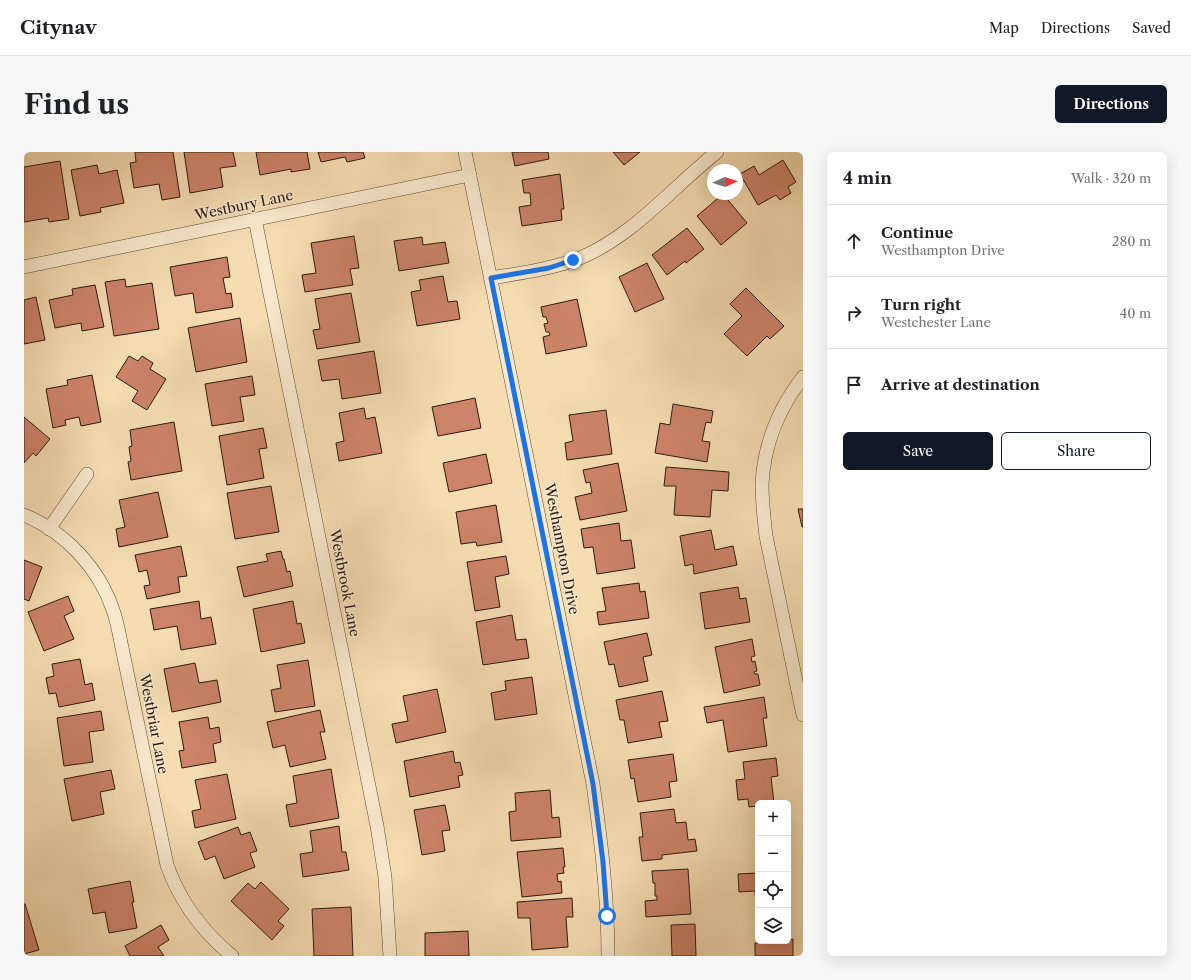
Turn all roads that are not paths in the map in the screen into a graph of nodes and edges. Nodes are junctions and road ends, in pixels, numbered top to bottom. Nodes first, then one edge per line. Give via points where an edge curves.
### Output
1 (465, 152) edge
2 (717, 152) edge
3 (470, 175) junction
4 (255, 219) junction
5 (24, 267) edge
6 (491, 278) junction
7 (803, 377) edge
8 (87, 474) dead end
9 (24, 516) edge
10 (49, 529) junction
11 (803, 715) edge
12 (232, 956) edge
13 (390, 956) edge
14 (608, 956) edge

1 - 3 street, Westhampton Drive
2 - 6 street via 634,224 599,248 557,266
3 - 4 street, Westbury Lane
3 - 6 street, Westhampton Drive
4 - 5 street, Westbury Lane
4 - 13 street, Westbrook Lane via 377,826 386,883
6 - 14 street, Westhampton Drive via 593,784 603,862
7 - 11 street via 776,421 765,460 762,484 766,536
8 - 10 street
9 - 10 street, Westbriar Lane
10 - 12 street, Westbriar Lane via 91,567 104,588 113,611 122,648 167,865 194,917

